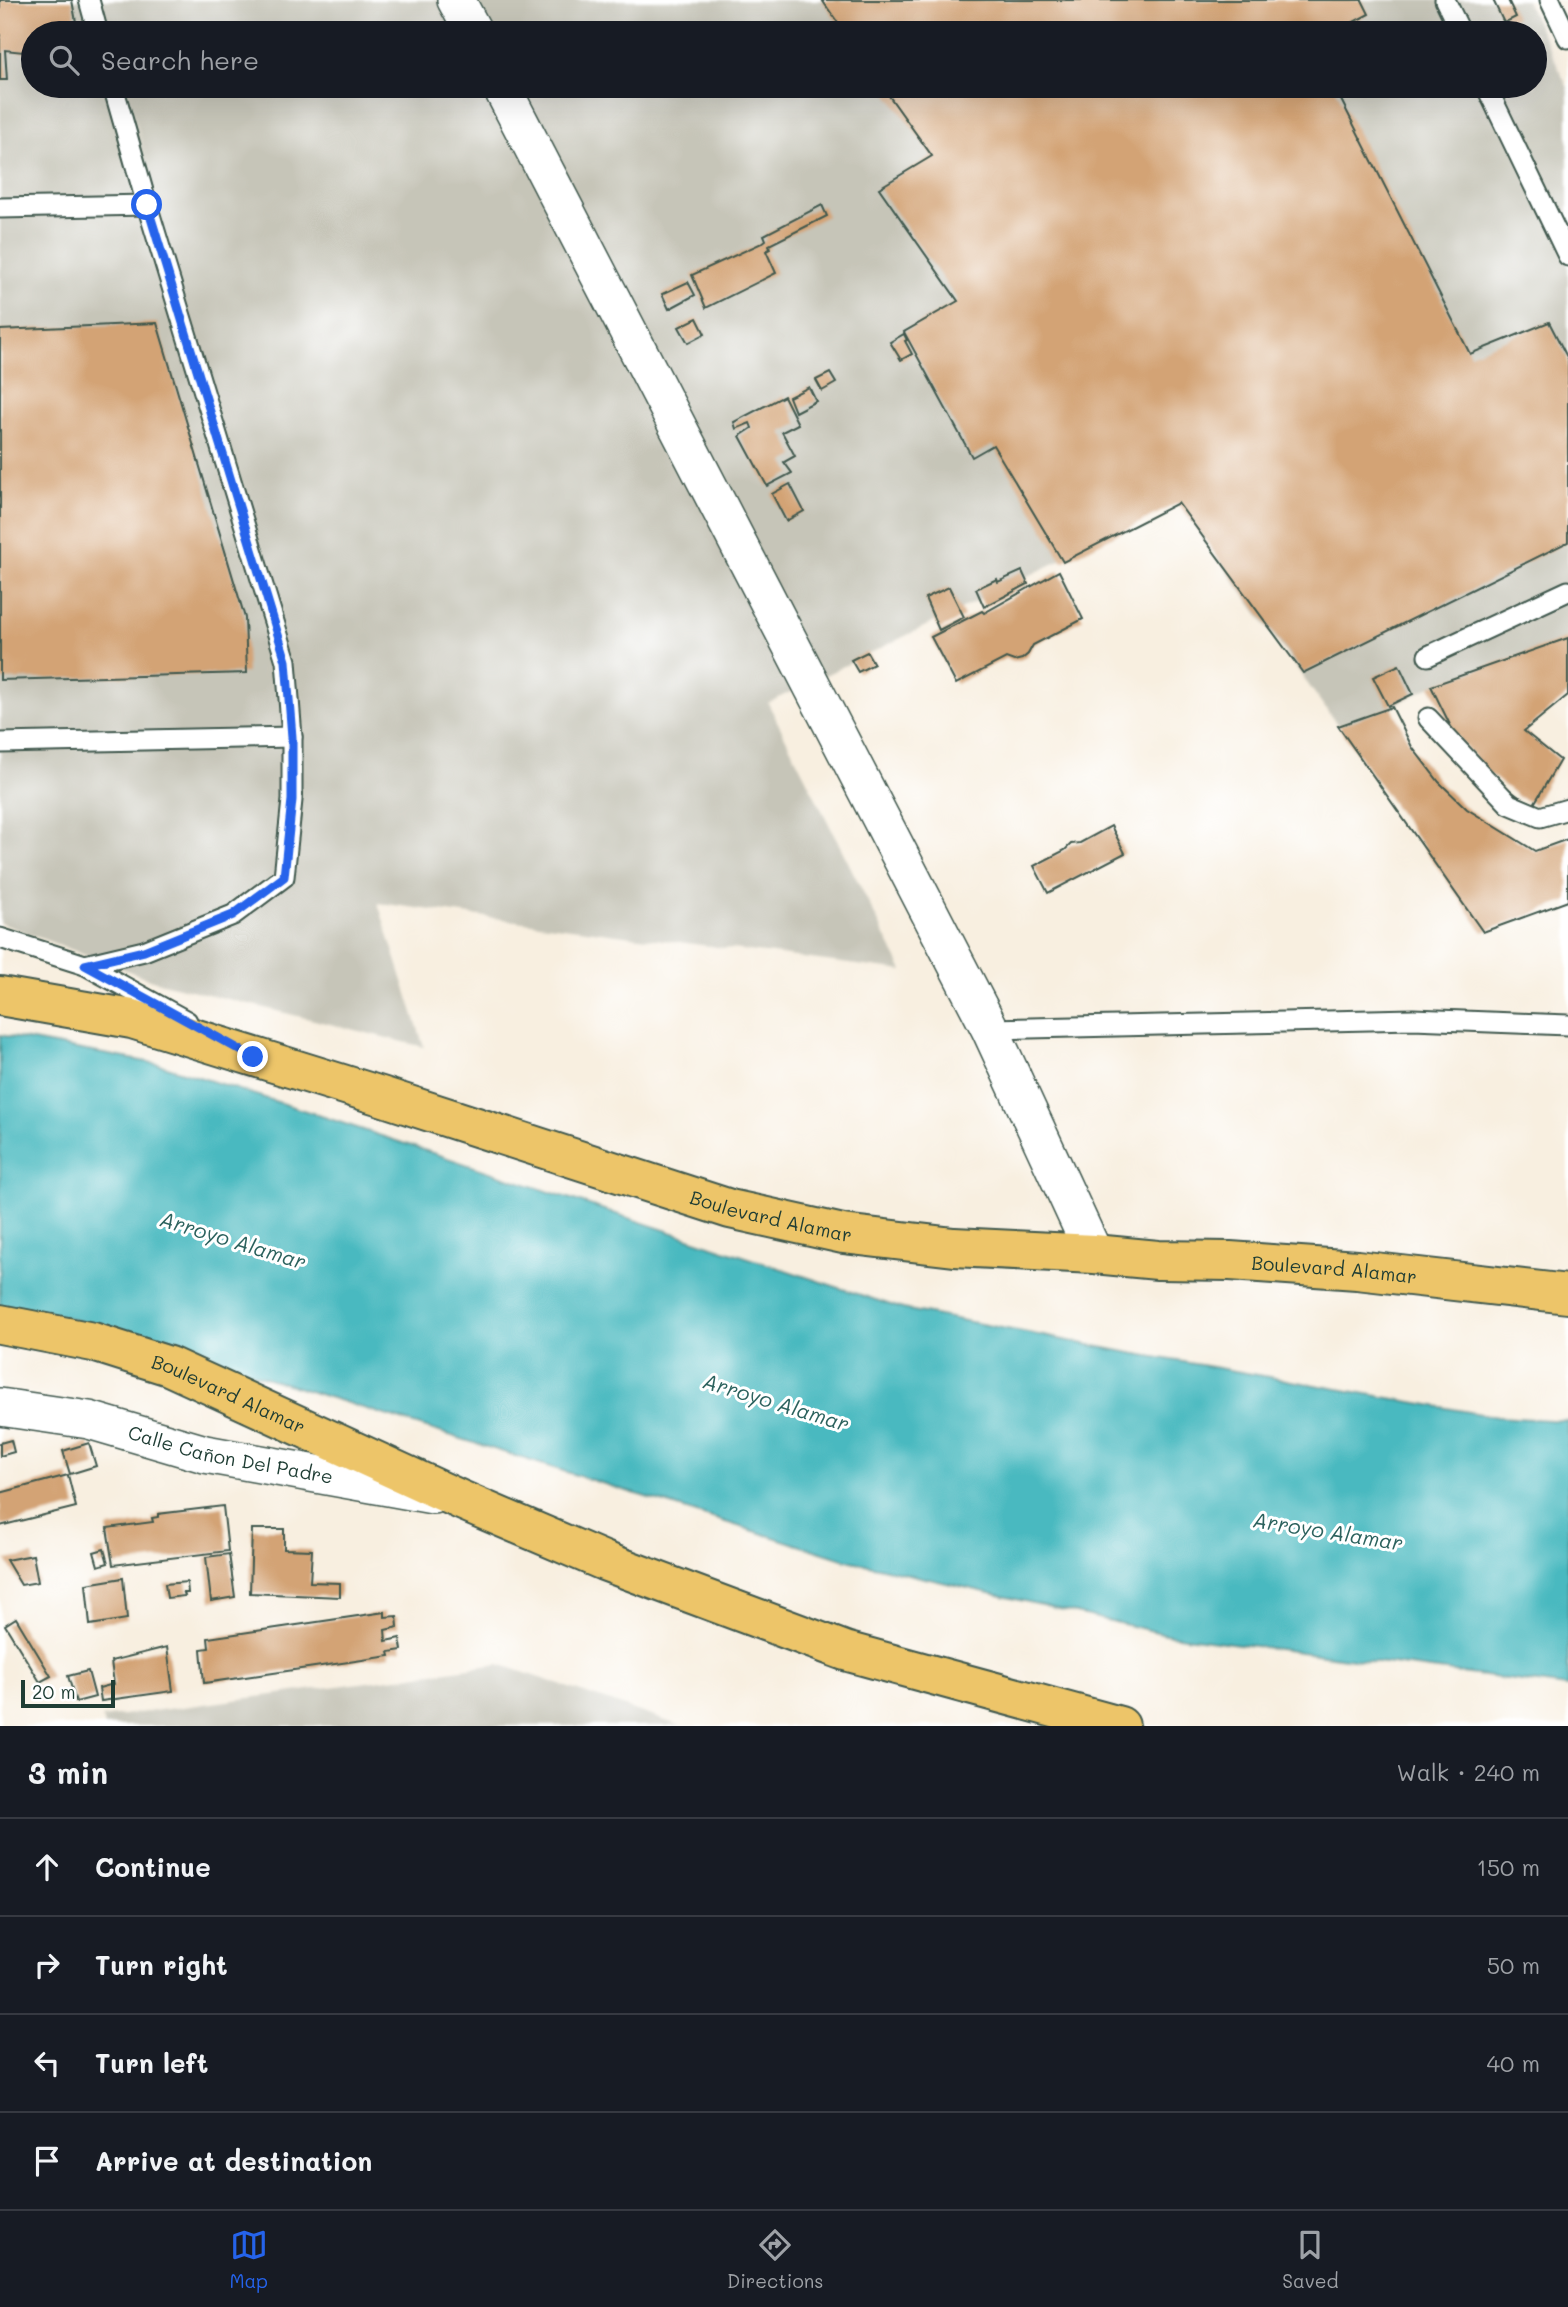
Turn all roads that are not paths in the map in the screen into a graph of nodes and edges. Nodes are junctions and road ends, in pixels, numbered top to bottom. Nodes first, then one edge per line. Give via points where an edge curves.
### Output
1 (89, 0) edge
2 (456, 0) edge
3 (1445, 0) edge
4 (1550, 0) edge
5 (95, 21) edge
6 (467, 21) edge
7 (1455, 21) edge
8 (1568, 38) edge
9 (116, 98) edge
10 (507, 98) edge
11 (1492, 98) edge
12 (147, 205) junction
13 (0, 208) edge
14 (1568, 256) edge
15 (1568, 592) edge
16 (1429, 656) dead end
17 (1429, 718) dead end
18 (292, 737) junction
19 (0, 743) edge
20 (1568, 809) edge
21 (0, 938) edge
22 (85, 965) junction
23 (0, 996) edge
24 (1568, 1025) edge
25 (990, 1029) junction
26 (253, 1057) junction
27 (1094, 1254) junction
28 (1568, 1294) edge
29 (0, 1324) edge
30 (0, 1408) edge
31 (461, 1500) junction
32 (1120, 1726) edge

1 - 5 lane
2 - 6 street
3 - 7 lane
4 - 8 lane
9 - 12 lane
10 - 25 street
11 - 14 lane
12 - 13 lane
12 - 18 lane via 286,661
15 - 16 lane
17 - 20 lane via 1509,804 1540,817
18 - 19 lane
18 - 22 lane via 292,800 284,877 233,915 144,951
21 - 22 lane
22 - 26 lane
23 - 26 highway, Boulevard Alamar via 132,1019
24 - 25 lane via 1413,1019
25 - 27 street
26 - 27 highway, Boulevard Alamar via 730,1209 843,1234
27 - 28 highway, Boulevard Alamar via 1357,1270
29 - 31 highway, Boulevard Alamar via 93,1342 170,1366
30 - 31 street, Calle Cañon Del Padre via 89,1420 205,1454
31 - 32 highway, Boulevard Alamar via 604,1561 845,1651

